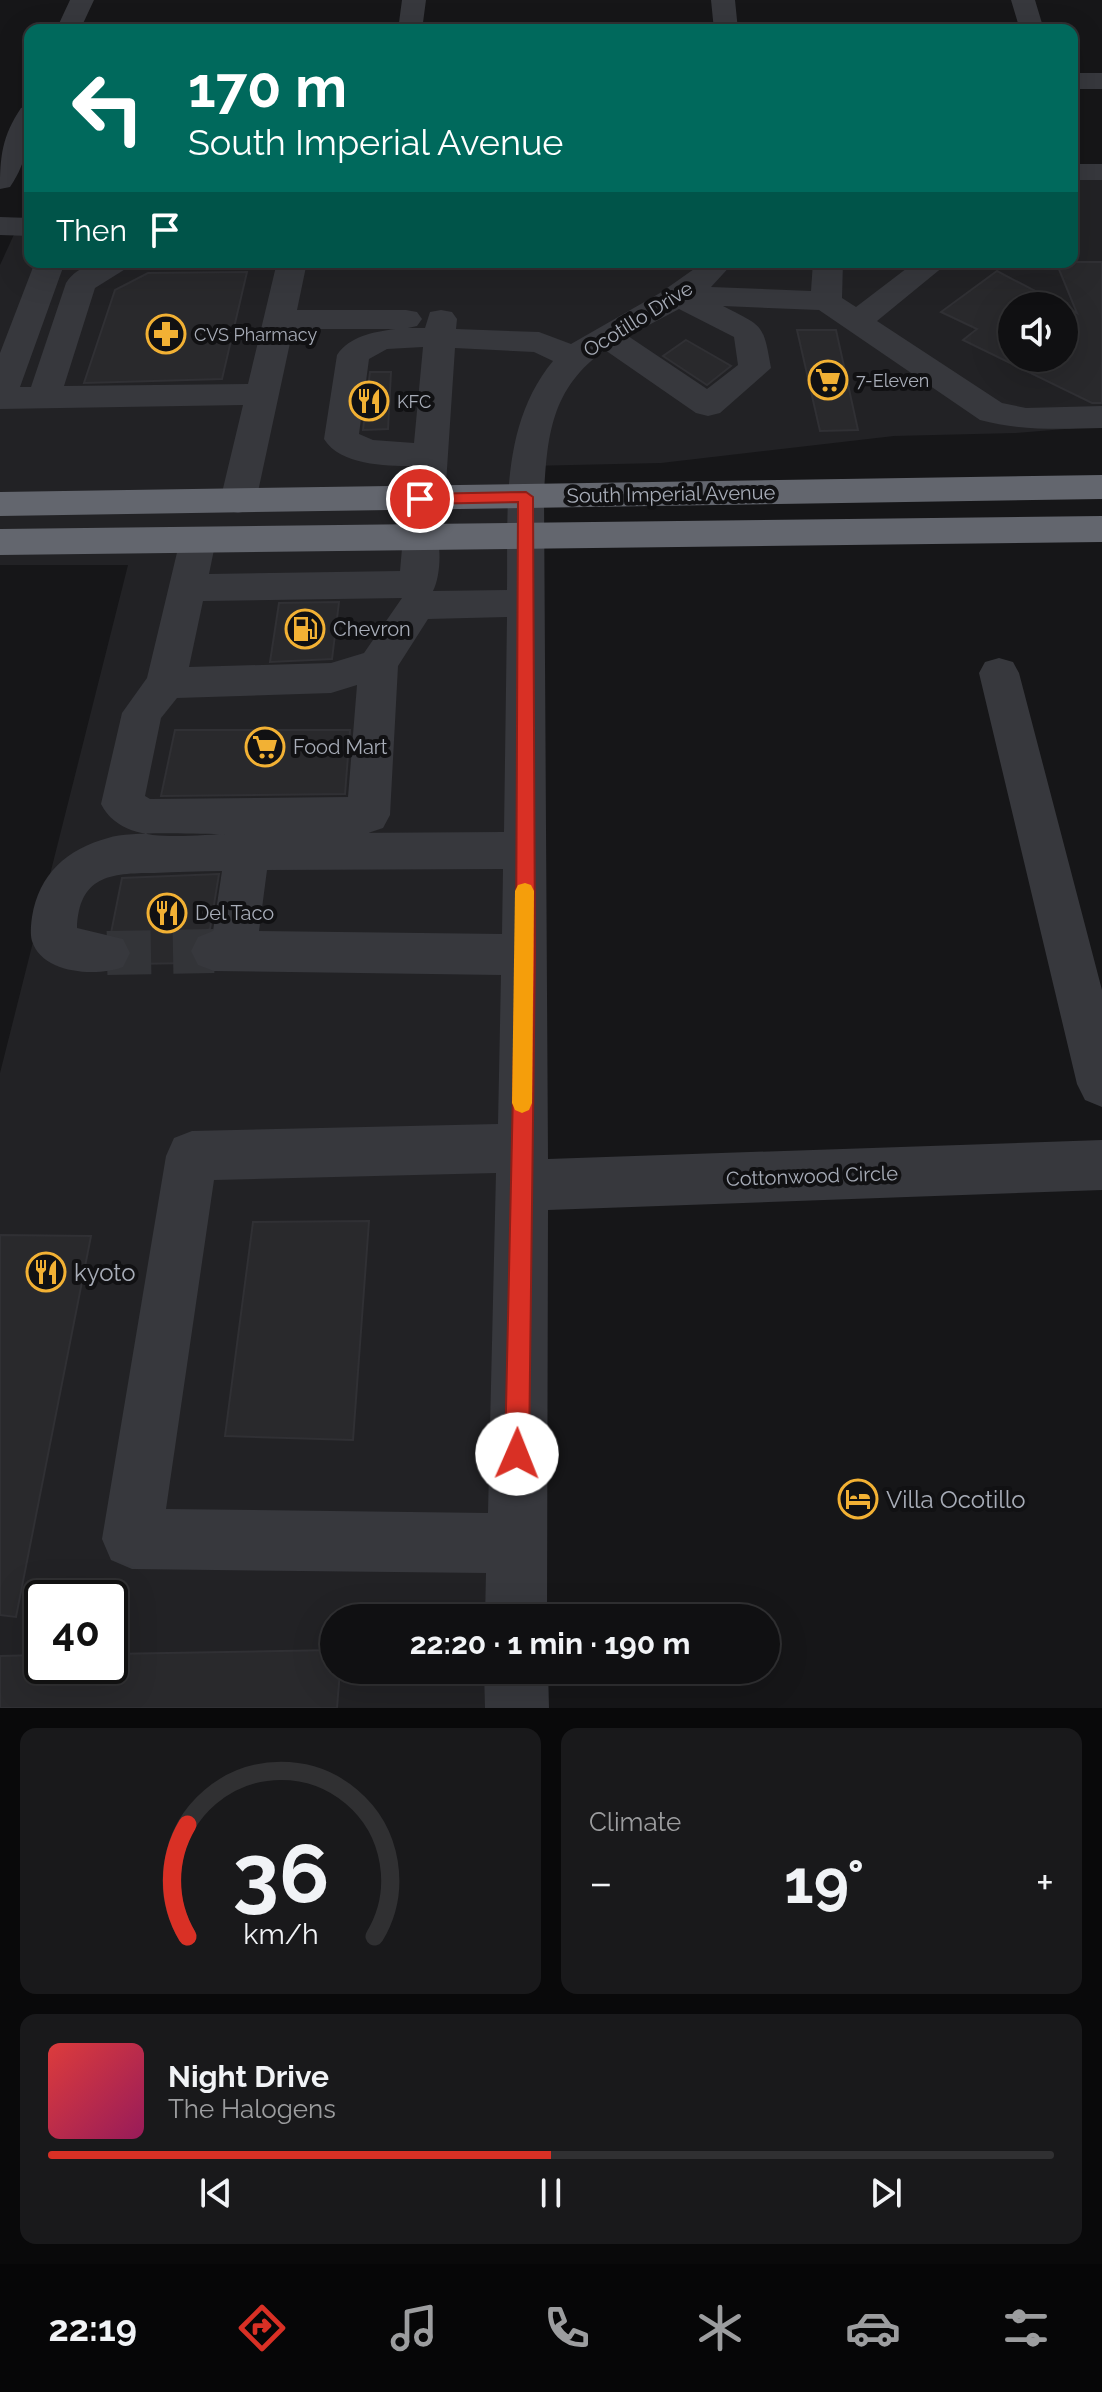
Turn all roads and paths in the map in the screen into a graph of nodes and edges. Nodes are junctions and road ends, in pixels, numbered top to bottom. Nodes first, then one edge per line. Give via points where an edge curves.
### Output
1 (82, 0) edge
2 (414, 0) edge
3 (723, 0) edge
4 (1023, 0) edge
5 (71, 24) edge
6 (411, 24) edge
7 (725, 24) edge
8 (1030, 24) edge
9 (1078, 81) edge
10 (1102, 81) edge
11 (24, 127) edge
12 (1078, 172) edge
13 (1102, 172) edge
14 (0, 181) edge
15 (0, 226) edge
16 (24, 227) edge
17 (48, 268) edge
18 (106, 268) edge
19 (291, 268) edge
20 (716, 268) edge
21 (828, 268) edge
22 (926, 268) edge
23 (678, 296) junction
24 (826, 301) junction
25 (281, 320) junction
26 (859, 320) junction
27 (440, 329) junction
28 (606, 336) junction
29 (575, 358) junction
30 (263, 394) junction
31 (0, 397) edge
32 (44, 397) junction
33 (1102, 417) edge
34 (431, 455) junction
35 (1102, 487) edge
36 (427, 499) junction
37 (238, 501) junction
38 (0, 504) edge
39 (526, 516) junction
40 (1102, 529) edge
41 (421, 537) junction
42 (198, 540) junction
43 (0, 542) edge
44 (187, 588) junction
45 (417, 595) junction
46 (526, 603) junction
47 (378, 664) junction
48 (999, 673) dead end
49 (166, 683) junction
50 (524, 850) junction
51 (247, 852) junction
52 (107, 953) tunnel mouth
53 (525, 955) junction
54 (1102, 1084) edge
55 (1102, 1165) edge
56 (522, 1167) junction
57 (516, 1543) junction
58 (516, 1604) edge
59 (516, 1684) edge
60 (517, 1708) edge

1 - 5 street
2 - 6 street
3 - 7 street
4 - 8 street
9 - 10 street
11 - 14 street
12 - 13 street
15 - 16 street
17 - 31 street
18 - 32 street via 81,283
19 - 25 street
20 - 23 street, Ocotillo Drive
21 - 24 street
22 - 26 street
23 - 24 street
23 - 28 street, Ocotillo Drive
23 - 28 street via 749,332 755,368 708,405
24 - 26 street
25 - 27 street
25 - 30 street
26 - 33 street via 992,412 1026,419
27 - 29 street via 539,342
27 - 34 street
27 - 34 street via 364,344 353,355 341,439 371,452
28 - 29 street, Ocotillo Drive
29 - 39 street, Ocotillo Drive via 543,399 530,435
30 - 32 street
30 - 37 street
31 - 32 street
34 - 36 street
35 - 39 highway, South Imperial Avenue
36 - 37 highway, South Imperial Avenue
36 - 39 highway, South Imperial Avenue
37 - 38 highway, South Imperial Avenue
39 - 40 highway, South Imperial Avenue
39 - 41 highway, South Imperial Avenue
39 - 46 street, Ocotillo Drive
41 - 42 highway, South Imperial Avenue
41 - 45 street
42 - 43 highway, South Imperial Avenue
42 - 44 street
44 - 45 street
44 - 49 street
45 - 46 street
45 - 47 street
46 - 50 street, Ocotillo Drive
47 - 49 street via 331,678
47 - 49 street via 368,815 144,817 122,804 142,713
48 - 54 street
50 - 51 street
50 - 53 street, Ocotillo Drive
51 - 52 street via 111,855 90,862 63,887 53,910 54,939 80,953
51 - 53 street via 224,951
53 - 56 street, Ocotillo Drive
55 - 56 street, Cottonwood Circle
56 - 57 street, Ocotillo Drive
56 - 57 street, Cottonwood Circle via 192,1156 132,1539
57 - 58 street, Ocotillo Drive
59 - 60 street

